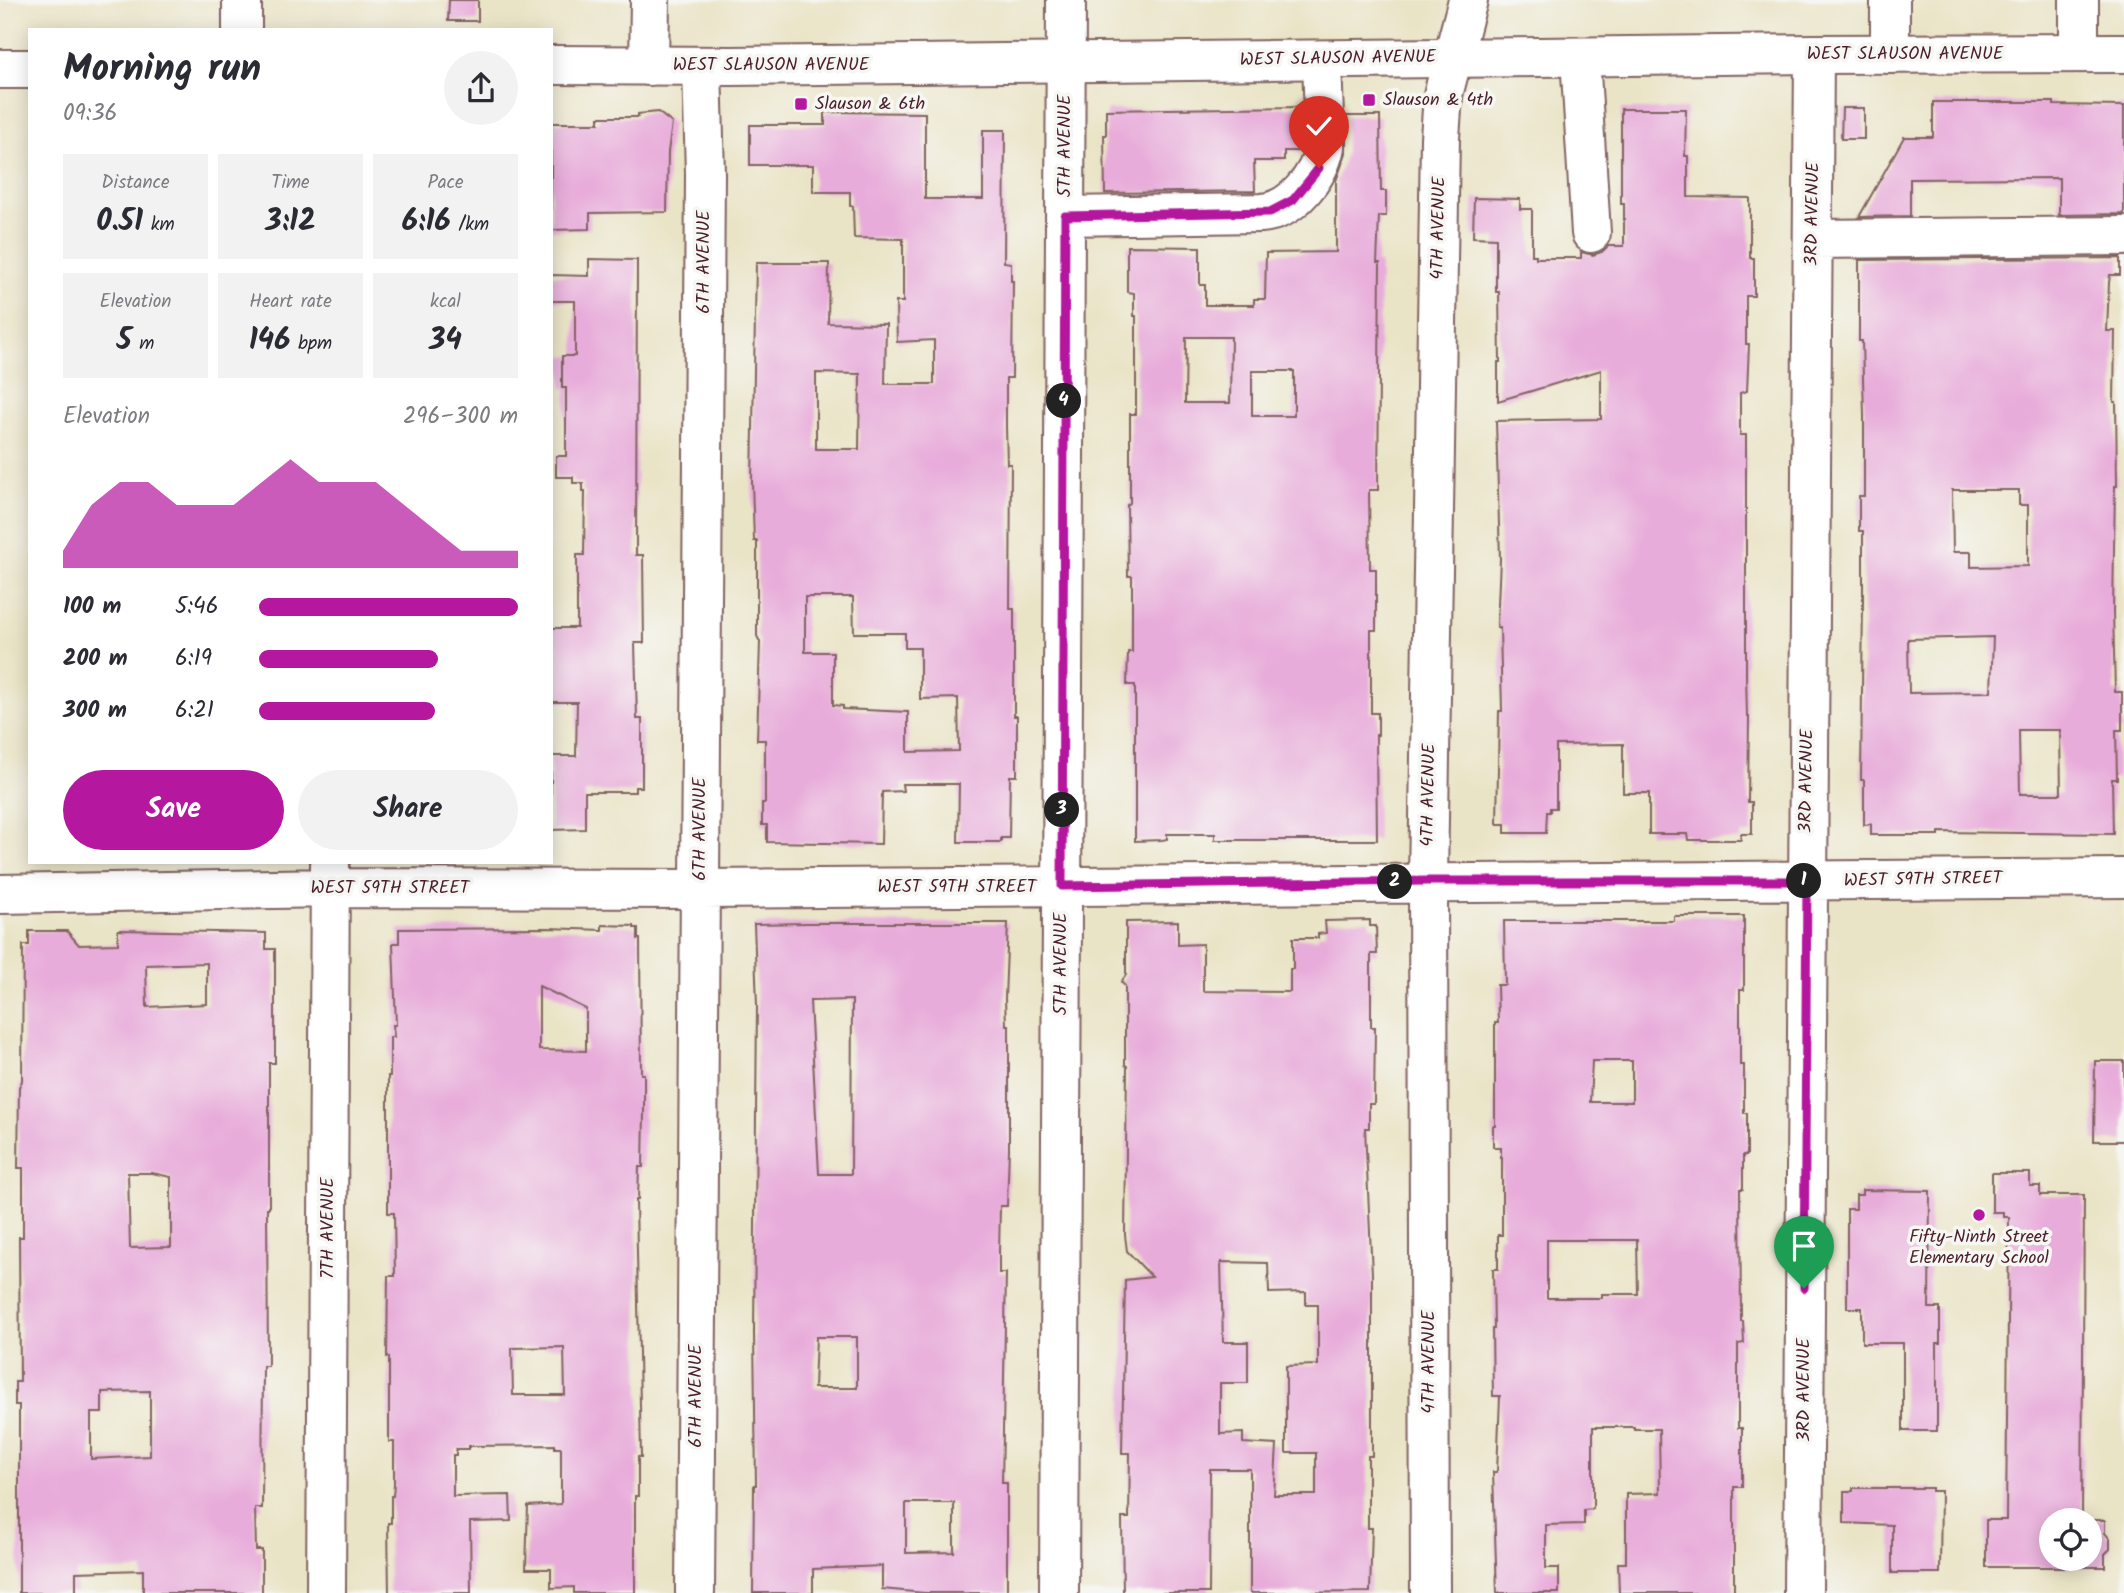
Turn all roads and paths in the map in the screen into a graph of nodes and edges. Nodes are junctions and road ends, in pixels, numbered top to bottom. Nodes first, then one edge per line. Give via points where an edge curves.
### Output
1 (242, 0) edge
2 (650, 0) edge
3 (1066, 0) edge
4 (1468, 0) edge
5 (1890, 0) edge
6 (2079, 0) edge
7 (242, 28) edge
8 (2079, 53) junction
9 (2124, 53) edge
10 (1814, 54) junction
11 (1890, 54) junction
12 (1580, 57) junction
13 (1454, 58) junction
14 (1322, 60) junction
15 (1066, 63) junction
16 (553, 65) edge
17 (649, 66) junction
18 (702, 66) junction
19 (0, 69) edge
20 (28, 69) edge
21 (1065, 216) junction
22 (1591, 233) dead end
23 (2124, 236) edge
24 (1812, 239) junction
25 (330, 875) edge
26 (2124, 878) edge
27 (1428, 881) junction
28 (1807, 881) junction
29 (1062, 886) junction
30 (700, 888) junction
31 (0, 894) edge
32 (326, 1593) edge
33 (695, 1593) edge
34 (1059, 1593) edge
35 (1430, 1593) edge
36 (1802, 1593) edge

1 - 7 street
2 - 17 street
3 - 15 street, 5TH AVENUE
4 - 13 street, 4TH AVENUE
5 - 11 street
6 - 8 street
8 - 9 street, WEST SLAUSON AVENUE
8 - 11 street, WEST SLAUSON AVENUE
10 - 11 street, WEST SLAUSON AVENUE
10 - 12 street, WEST SLAUSON AVENUE
10 - 24 street, 3RD AVENUE
12 - 13 street, WEST SLAUSON AVENUE
12 - 22 street
13 - 14 street, WEST SLAUSON AVENUE
13 - 27 street, 4TH AVENUE via 1443,95 1440,138
14 - 15 street, WEST SLAUSON AVENUE
14 - 21 street via 1323,158 1306,185 1283,207 1261,213
15 - 18 street, WEST SLAUSON AVENUE
15 - 21 street, 5TH AVENUE
16 - 17 street, WEST SLAUSON AVENUE
17 - 18 street, WEST SLAUSON AVENUE
18 - 30 street, 6TH AVENUE
19 - 20 street
21 - 29 street, 5TH AVENUE
23 - 24 street
24 - 28 street, 3RD AVENUE
25 - 30 street, WEST 59TH STREET
25 - 31 street, WEST 59TH STREET
25 - 32 street, 7TH AVENUE
26 - 28 street, WEST 59TH STREET
27 - 28 street, WEST 59TH STREET
27 - 29 street, WEST 59TH STREET
27 - 35 street, 4TH AVENUE
28 - 36 street, 3RD AVENUE
29 - 30 street, WEST 59TH STREET
29 - 34 street, 5TH AVENUE
30 - 33 street, 6TH AVENUE

